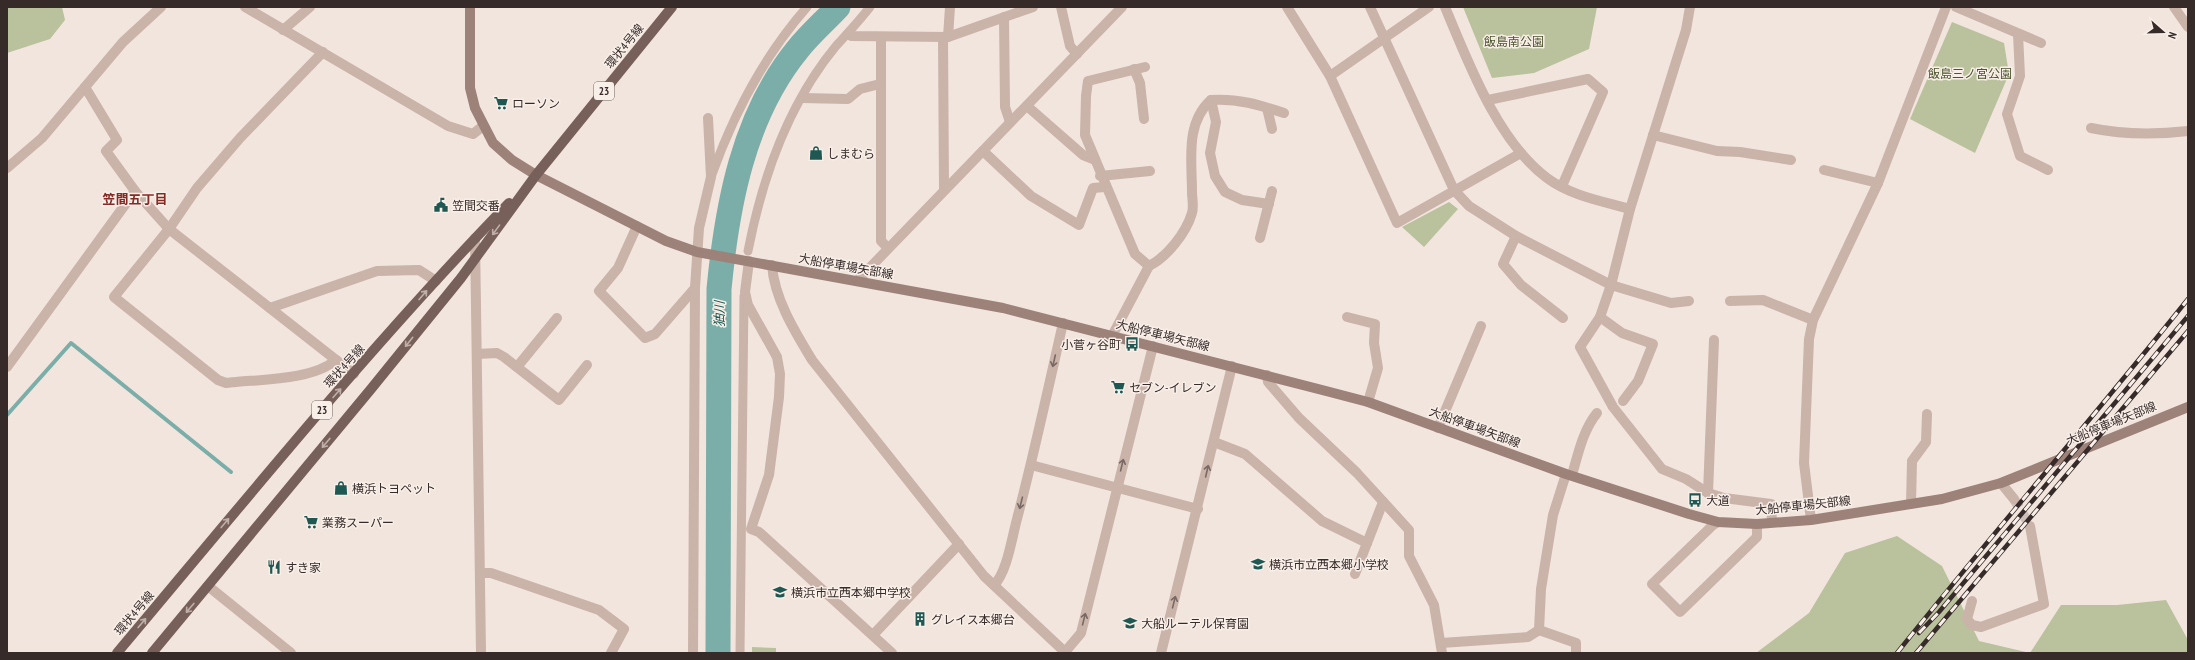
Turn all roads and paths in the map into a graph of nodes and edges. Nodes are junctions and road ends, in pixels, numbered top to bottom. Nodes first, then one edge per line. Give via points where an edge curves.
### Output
1 (161, 7) edge
2 (246, 7) edge
3 (310, 7) edge
4 (470, 7) edge
5 (672, 7) edge
6 (807, 7) edge
7 (870, 7) edge
8 (950, 7) edge
9 (1033, 7) edge
10 (1061, 7) edge
11 (1122, 7) edge
12 (1287, 7) edge
13 (1370, 7) edge
14 (1429, 7) edge
15 (1446, 7) edge
16 (1690, 7) edge
17 (1946, 7) edge
18 (1956, 7) edge
19 (2174, 7) edge
20 (1004, 17) junction
21 (2188, 27) edge
22 (283, 30) junction
23 (849, 34) junction
24 (2018, 34) junction
25 (945, 37) junction
26 (881, 38) junction
27 (1385, 38) junction
28 (2041, 43) dead end
29 (323, 52) junction
30 (1077, 54) junction
31 (1145, 66) dead end
32 (1134, 69) junction
33 (1330, 76) junction
34 (880, 84) junction
35 (85, 87) junction
36 (802, 98) junction
37 (1211, 100) junction
38 (1488, 100) junction
39 (1027, 106) junction
40 (1267, 108) junction
41 (1284, 113) dead end
42 (708, 118) dead end
43 (1144, 119) dead end
44 (1010, 122) junction
45 (483, 126) junction
46 (1272, 128) dead end
47 (2091, 128) dead end
48 (2188, 131) edge
49 (1653, 136) junction
50 (983, 151) junction
51 (1521, 153) junction
52 (1093, 159) junction
53 (1792, 160) dead end
54 (7, 168) edge
55 (1824, 170) dead end
56 (2048, 170) dead end
57 (1150, 171) dead end
58 (536, 175) junction
59 (1100, 176) junction
60 (712, 177) junction
61 (1878, 183) junction
62 (1562, 186) junction
63 (1105, 187) junction
64 (944, 190) junction
65 (1454, 190) junction
66 (135, 191) junction
67 (1272, 191) dead end
68 (1269, 204) junction
69 (1630, 209) junction
70 (637, 226) junction
71 (169, 229) junction
72 (1516, 236) junction
73 (475, 238) junction
74 (1260, 238) dead end
75 (888, 248) junction
76 (700, 253) junction
77 (476, 257) junction
78 (747, 257) junction
79 (772, 265) junction
80 (1149, 266) junction
81 (436, 281) junction
82 (857, 281) junction
83 (1611, 285) junction
84 (695, 288) junction
85 (745, 292) junction
86 (1689, 301) dead end
87 (1730, 301) dead end
88 (270, 308) junction
89 (1347, 317) dead end
90 (1600, 317) junction
91 (557, 318) dead end
92 (1563, 318) dead end
93 (1813, 320) junction
94 (1063, 323) junction
95 (1481, 326) dead end
96 (1112, 336) junction
97 (1714, 340) dead end
98 (1153, 346) junction
99 (478, 354) junction
100 (336, 360) junction
101 (587, 365) dead end
102 (1232, 366) junction
103 (7, 367) edge
104 (517, 367) junction
105 (354, 374) junction
106 (1266, 375) junction
107 (1623, 401) dead end
108 (1368, 402) junction
109 (2188, 407) edge
110 (1597, 413) dead end
111 (1927, 414) dead end
112 (1438, 428) junction
113 (1214, 442) junction
114 (1031, 465) junction
115 (1569, 474) junction
116 (2001, 483) junction
117 (1117, 488) junction
118 (1708, 493) junction
119 (2014, 499) tunnel mouth
120 (1383, 502) junction
121 (1911, 504) junction
122 (1198, 509) junction
123 (1811, 520) junction
124 (1718, 522) junction
125 (1772, 522) junction
126 (1757, 524) junction
127 (2030, 526) tunnel mouth
128 (747, 529) junction
129 (1367, 543) junction
130 (960, 544) junction
131 (480, 573) junction
132 (1355, 574) dead end
133 (994, 585) junction
134 (208, 586) junction
135 (1972, 601) dead end
136 (1539, 630) junction
137 (873, 635) junction
138 (1442, 648) edge
139 (1066, 652) edge
140 (117, 653) edge
141 (152, 653) edge
142 (291, 653) edge
143 (481, 653) edge
144 (611, 653) edge
145 (693, 653) edge
146 (740, 653) edge
147 (892, 653) edge
148 (1161, 653) edge
149 (1576, 653) edge

1 - 35 street via 124,42
2 - 22 street
3 - 22 street
4 - 45 main road via 470,88
5 - 58 main road, 環状4号線 / 23
6 - 60 street via 768,56 740,105
7 - 23 street
8 - 25 street
9 - 20 street
10 - 30 street via 1070,46
11 - 30 street
12 - 33 street
13 - 27 street
14 - 27 street
15 - 38 street via 1470,66
16 - 49 street via 1686,30
17 - 61 street
18 - 24 street
19 - 21 street
20 - 25 street
20 - 44 street via 1005,107
22 - 29 street
23 - 26 street
23 - 36 street via 836,46
24 - 28 street
24 - 56 street via 2020,76 2007,114 2020,156
25 - 26 street
25 - 64 street
26 - 34 street
27 - 33 street
27 - 65 street
29 - 45 street via 448,126 473,134
29 - 71 street via 240,138 197,188
30 - 39 street
31 - 32 street
32 - 43 street via 1140,83
32 - 52 street via 1088,81 1085,135
33 - 65 street via 1397,223
34 - 36 street via 860,89 848,99
34 - 75 street via 881,241
35 - 54 street via 42,138
35 - 66 street via 117,140 106,151
36 - 78 street via 786,126 760,198
37 - 40 street via 1227,99
37 - 68 street via 1216,122 1210,153 1215,176 1225,192 1242,200
37 - 80 street via 1197,117 1192,132 1192,212 1175,244 1160,260
38 - 51 street
38 - 62 street via 1588,79 1603,92
39 - 44 street
39 - 52 street via 1083,155
40 - 41 street
40 - 46 street
42 - 60 street
44 - 50 street
45 - 58 main road via 493,143 512,160
47 - 48 street via 2118,134 2158,135
49 - 53 street via 1717,151
49 - 69 street
50 - 63 street via 1031,196 1079,225 1093,188
50 - 64 street
51 - 62 street via 1547,178
51 - 65 street
52 - 59 street
55 - 61 street
57 - 59 street
58 - 70 main road
58 - 73 main road, 環状4号線 / 23
58 -> 77 main road, 環状4号線 / 23
59 - 63 street
60 - 76 street via 700,228
61 - 93 street
62 - 69 street via 1577,194
63 - 80 street via 1135,254
64 - 75 street
65 - 72 street via 1469,206
66 - 71 street
66 - 103 street
67 - 68 street
68 - 74 street
69 - 83 street
70 - 76 main road via 666,241
70 - 84 street via 618,268 599,291 645,338 655,334
71 - 88 street
71 - 100 street via 114,297 218,380 226,382 304,375 327,367
72 - 83 street
72 - 92 street via 1503,264 1521,285
73 - 77 street
73 - 81 main road, 環状4号線 / 23
75 - 82 street
76 - 78 main road, 大船停車場矢部線
76 - 84 street
77 - 99 street
77 -> 134 main road, 環状4号線 / 23
78 - 79 main road, 大船停車場矢部線
78 - 85 street
79 - 82 main road, 大船停車場矢部線
79 - 130 street via 773,281 812,360
80 - 96 street
81 - 88 street via 419,270 377,271
105 -> 81 main road, 環状4号線 / 23
82 - 94 main road, 大船停車場矢部線 via 1003,308
83 - 86 street via 1671,303
83 - 90 street
84 - 145 street
85 - 128 street via 741,453
85 - 128 street via 748,305 777,357 780,374 769,475
87 - 93 street via 1762,300
88 - 100 street
89 - 108 street via 1375,324 1374,343 1378,368
90 - 107 street via 1622,333 1654,344 1638,381
90 - 118 street via 1580,347 1606,401 1662,468
91 - 104 street
93 - 123 street via 1809,339 1804,463
94 - 96 main road, 大船停車場矢部線
94 -> 114 street
95 - 112 street
96 - 98 main road, 大船停車場矢部線
97 - 118 street
98 - 102 main road, 大船停車場矢部線
117 -> 98 street
99 - 104 street via 497,353
99 - 131 street
100 - 105 street
101 - 104 street via 558,400
102 - 106 main road, 大船停車場矢部線
102 - 113 street
140 -> 105 main road, 環状4号線 / 23 via 272,467
106 - 108 main road, 大船停車場矢部線
106 - 120 street via 1268,382 1299,418 1357,473
108 - 112 main road, 大船停車場矢部線
109 - 116 main road, 大船停車場矢部線
110 - 115 street via 1592,419
111 - 121 street via 1926,442 1912,460
112 - 115 main road, 大船停車場矢部線
122 -> 113 street
113 - 129 street via 1245,454 1322,521
114 - 117 street
114 -> 133 street via 1000,580
115 - 124 main road, 大船停車場矢部線
115 - 136 street via 1553,515 1541,590
116 - 119 street
116 - 121 main road, 大船停車場矢部線 via 1942,499
117 - 122 street
139 -> 117 street via 1080,633
118 - 125 street via 1724,498 1771,504
120 - 129 street
120 - 138 street via 1410,530 1409,556 1434,605
121 - 123 main road, 大船停車場矢部線
148 -> 122 street
123 - 125 main road, 大船停車場矢部線
124 - 126 main road, 大船停車場矢部線
124 - 126 street via 1652,584 1680,612 1757,537
125 - 126 main road, 大船停車場矢部線
127 - 135 street via 2044,604 1981,627 1972,625 1967,619
128 - 137 street via 759,532
128 - 146 street via 740,542
129 - 132 street
130 - 133 street
130 - 137 street
131 - 143 street
131 - 144 street via 491,573 599,610 624,629
133 - 139 street
134 -> 141 main road, 環状4号線 / 23
134 - 142 street
136 - 138 street via 1528,637
136 - 149 street via 1576,643
137 - 147 street

